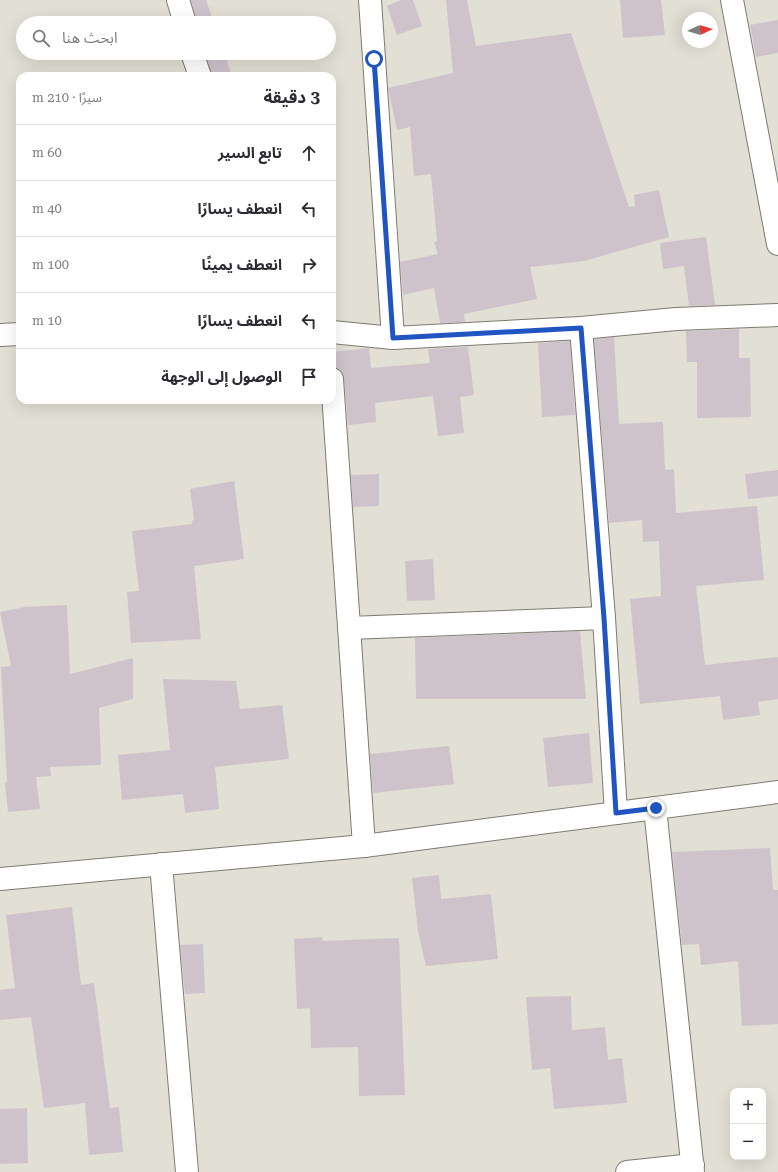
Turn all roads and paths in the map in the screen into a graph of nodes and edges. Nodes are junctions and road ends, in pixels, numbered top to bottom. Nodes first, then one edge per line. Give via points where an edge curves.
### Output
1 (178, 0) edge
2 (370, 0) edge
3 (732, 0) edge
4 (183, 16) edge
5 (194, 60) edge
6 (199, 72) edge
7 (778, 244) edge
8 (778, 314) edge
9 (581, 328) junction
10 (336, 332) edge
11 (16, 334) edge
12 (0, 335) edge
13 (393, 338) junction
14 (334, 404) edge
15 (604, 618) junction
16 (349, 628) junction
17 (778, 792) edge
18 (656, 808) junction
19 (616, 813) junction
20 (364, 846) junction
21 (162, 864) junction
22 (0, 879) edge
23 (693, 1169) edge
24 (187, 1172) edge
25 (627, 1172) edge

1 - 4 street
2 - 13 street
3 - 7 street
5 - 6 street
8 - 9 street via 676,319
9 - 13 street
9 - 15 street
10 - 13 street
11 - 12 street
14 - 16 street
15 - 16 street
15 - 19 street
16 - 20 street
17 - 18 street
18 - 19 street
18 - 23 street
19 - 20 street
20 - 21 street
21 - 22 street
21 - 24 street
23 - 25 street

